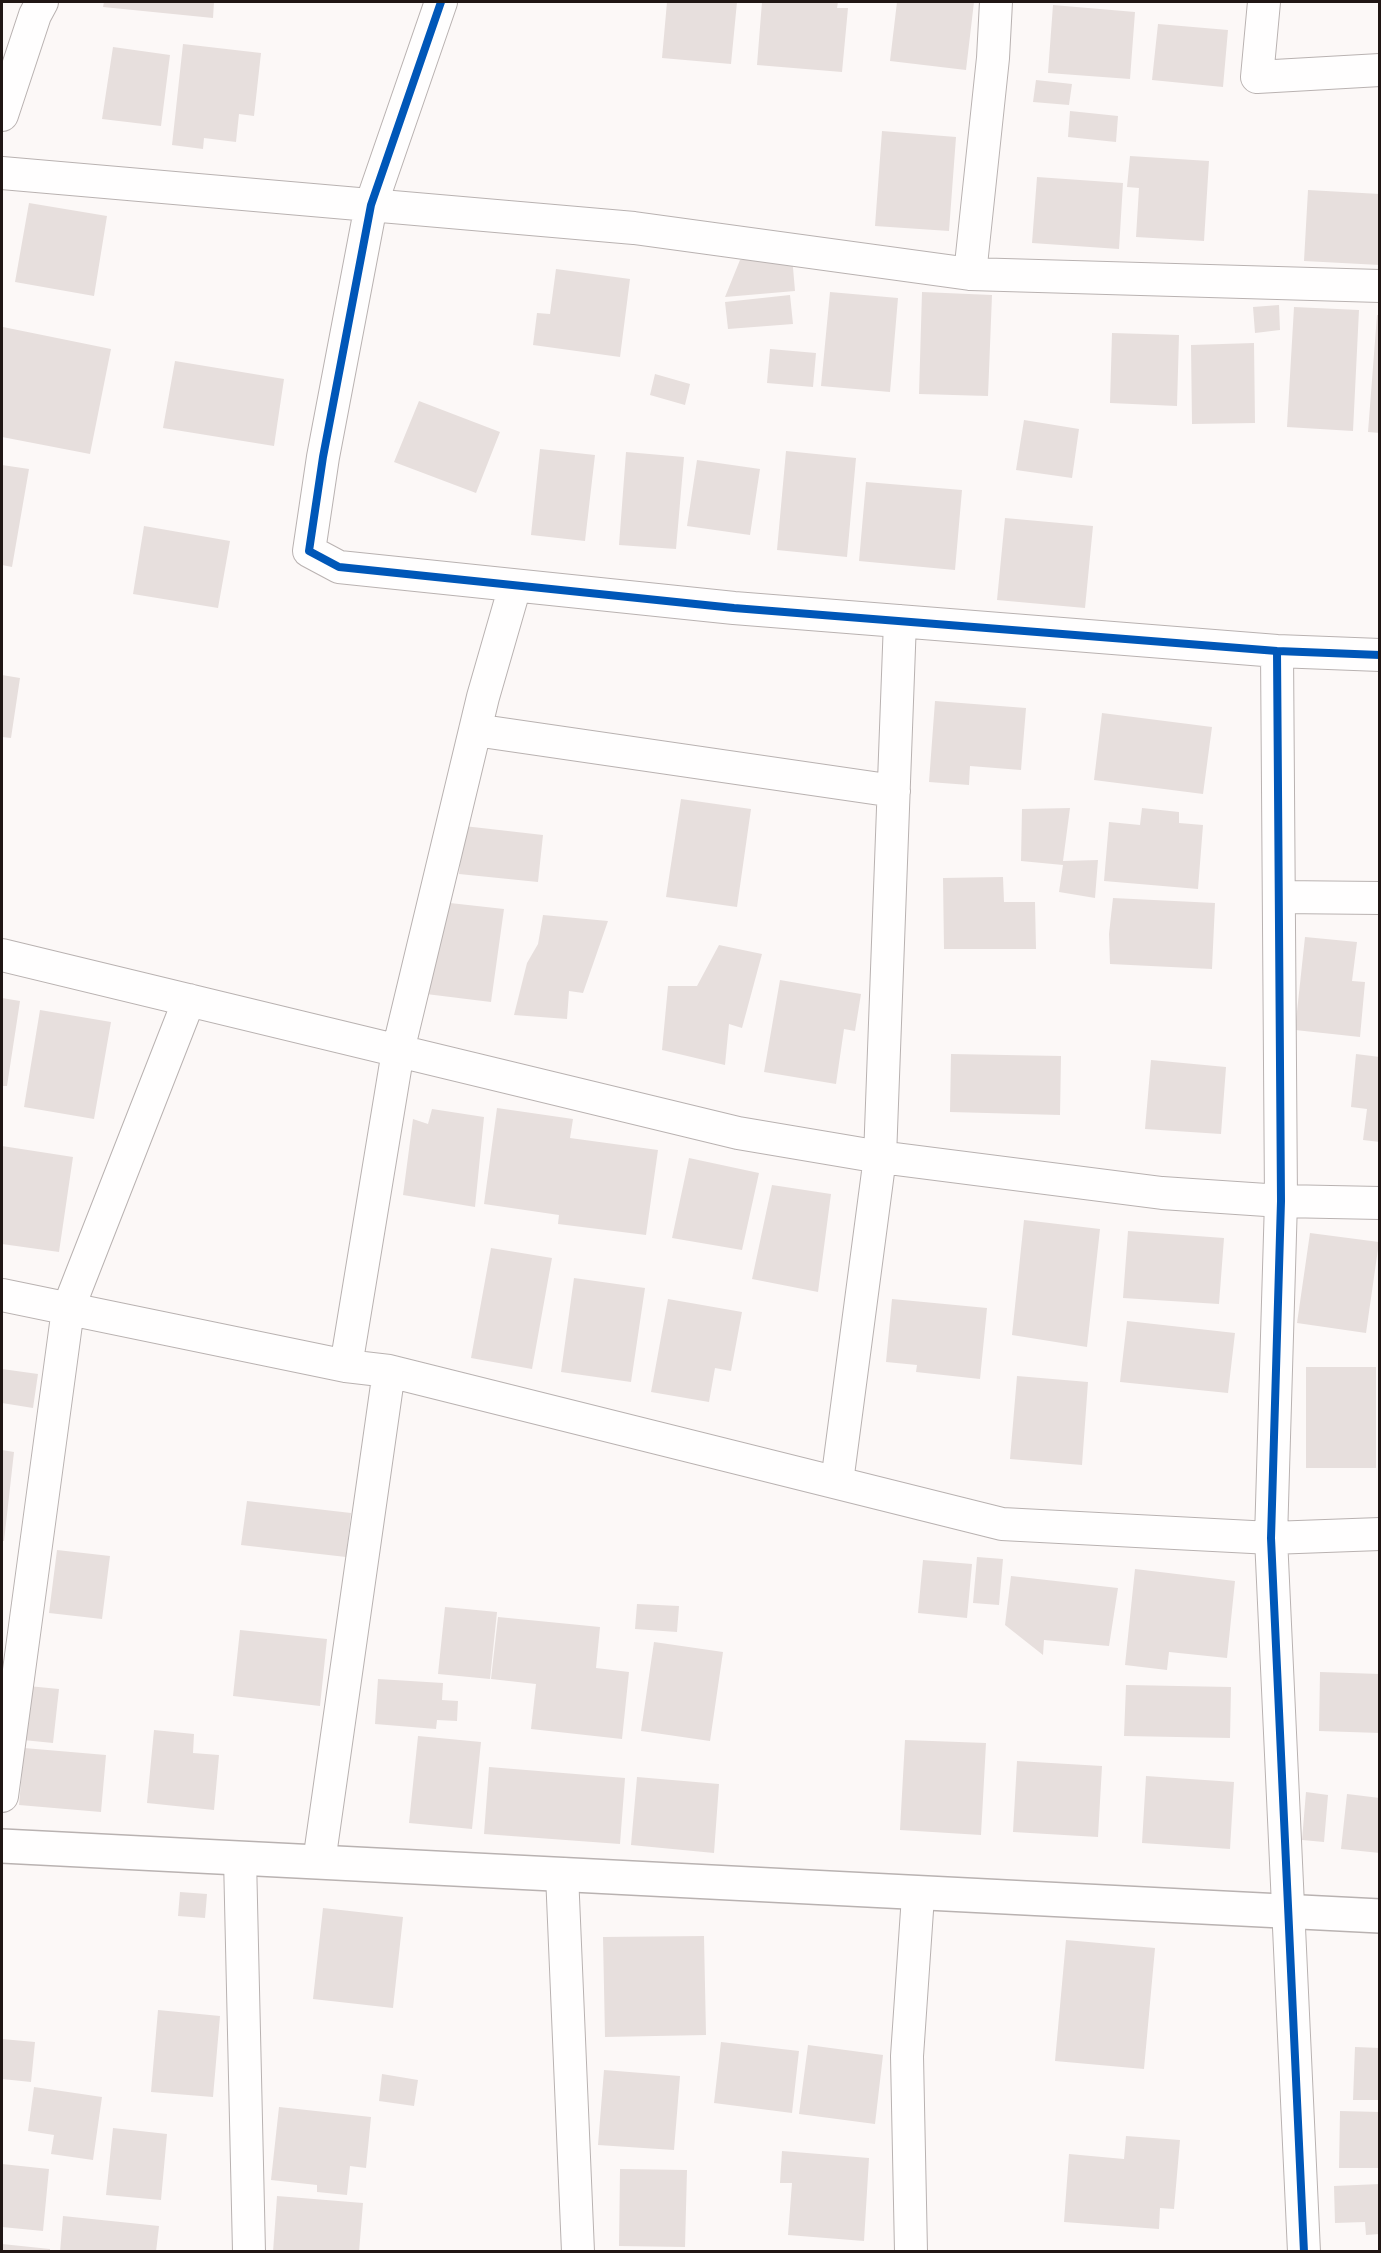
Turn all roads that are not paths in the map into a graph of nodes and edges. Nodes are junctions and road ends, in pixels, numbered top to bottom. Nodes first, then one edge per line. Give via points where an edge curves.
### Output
1 (42, 2) edge
2 (441, 2) edge
3 (996, 2) edge
4 (1264, 2) edge
5 (1380, 70) edge
6 (2, 115) edge
7 (2, 173) edge
8 (371, 206) junction
9 (970, 274) junction
10 (1380, 286) edge
11 (515, 586) junction
12 (900, 621) junction
13 (1277, 651) junction
14 (1380, 655) edge
15 (475, 730) junction
16 (894, 791) junction
17 (1279, 897) junction
18 (1380, 898) edge
19 (2, 955) edge
20 (189, 1000) junction
21 (398, 1051) junction
22 (880, 1157) junction
23 (1281, 1201) junction
24 (1380, 1203) edge
25 (2, 1295) edge
26 (68, 1309) junction
27 (346, 1366) junction
28 (389, 1371) junction
29 (837, 1482) junction
30 (1380, 1534) edge
31 (1271, 1538) junction
32 (2, 1796) edge
33 (2, 1846) edge
34 (240, 1858) junction
35 (319, 1862) junction
36 (562, 1874) junction
37 (918, 1896) junction
38 (1287, 1912) junction
39 (1380, 1916) edge
40 (249, 2252) edge
41 (578, 2252) edge
42 (911, 2252) edge
43 (1304, 2252) edge

1 - 6 street
2 - 8 street
3 - 9 street
4 - 5 street via 1257,77
7 - 8 street
8 - 9 street via 634,228
8 - 11 street via 309,551 339,567
9 - 10 street
11 - 12 street
11 - 15 street
12 - 13 street
12 - 16 street
13 - 14 street
13 - 17 street
15 - 16 street
15 - 21 street
16 - 22 street
17 - 18 street
17 - 23 street
19 - 20 street
20 - 21 street
20 - 26 street
21 - 22 street via 738,1133
21 - 27 street
22 - 23 street via 1162,1193
22 - 29 street
23 - 24 street
23 - 31 street
25 - 26 street
26 - 27 street
26 - 32 street
27 - 28 street
28 - 29 street
28 - 35 street
29 - 31 street via 1002,1524
30 - 31 street
31 - 38 street
33 - 34 street
34 - 35 street
34 - 40 street
35 - 36 street
36 - 37 street
36 - 41 street
37 - 38 street
37 - 42 street via 907,2056
38 - 39 street
38 - 43 street

